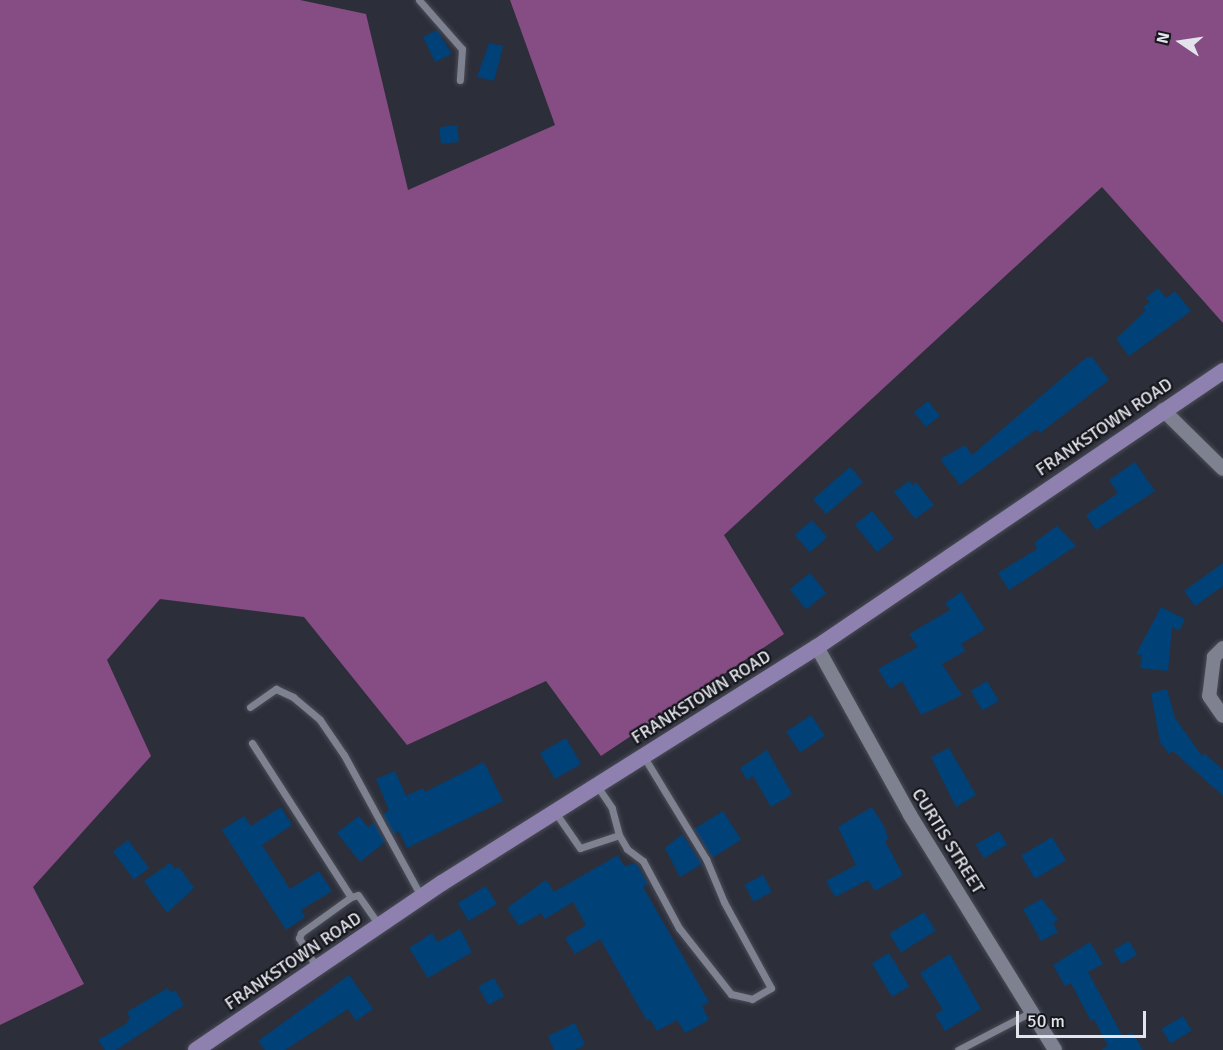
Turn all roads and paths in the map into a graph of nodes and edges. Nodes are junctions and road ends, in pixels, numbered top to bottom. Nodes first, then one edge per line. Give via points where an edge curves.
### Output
1 (419, 0) edge
2 (460, 80) dead end
3 (1223, 371) edge
4 (1163, 410) junction
5 (1223, 469) edge
6 (817, 647) junction
7 (1223, 648) edge
8 (250, 707) dead end
9 (1223, 716) edge
10 (252, 743) dead end
11 (643, 756) junction
12 (597, 786) junction
13 (555, 812) junction
14 (619, 835) junction
15 (351, 897) junction
16 (422, 898) junction
17 (380, 926) junction
18 (317, 968) junction
19 (1034, 1011) junction
20 (196, 1050) edge
21 (958, 1050) edge
22 (1055, 1050) edge

1 - 2 lane via 462,49
3 - 4 main road, FRANKSTOWN ROAD
4 - 5 street
4 - 6 main road, FRANKSTOWN ROAD
6 - 11 main road, FRANKSTOWN ROAD
6 - 19 street, CURTIS STREET via 910,815
7 - 9 street via 1214,657 1209,696
8 - 16 lane via 276,689 293,697 320,720 344,755
10 - 15 lane
11 - 12 main road, FRANKSTOWN ROAD
11 - 14 lane via 706,859 724,902 771,988 752,999 731,994 679,928 643,861 627,849
12 - 13 main road, FRANKSTOWN ROAD
12 - 14 lane via 612,808 613,825
13 - 14 lane via 580,848
13 - 16 main road, FRANKSTOWN ROAD
15 - 17 lane via 358,895
15 - 18 lane via 301,933 299,938
16 - 17 main road, FRANKSTOWN ROAD
17 - 18 main road, FRANKSTOWN ROAD
18 - 20 main road, FRANKSTOWN ROAD
19 - 21 lane
19 - 22 street, CURTIS STREET

